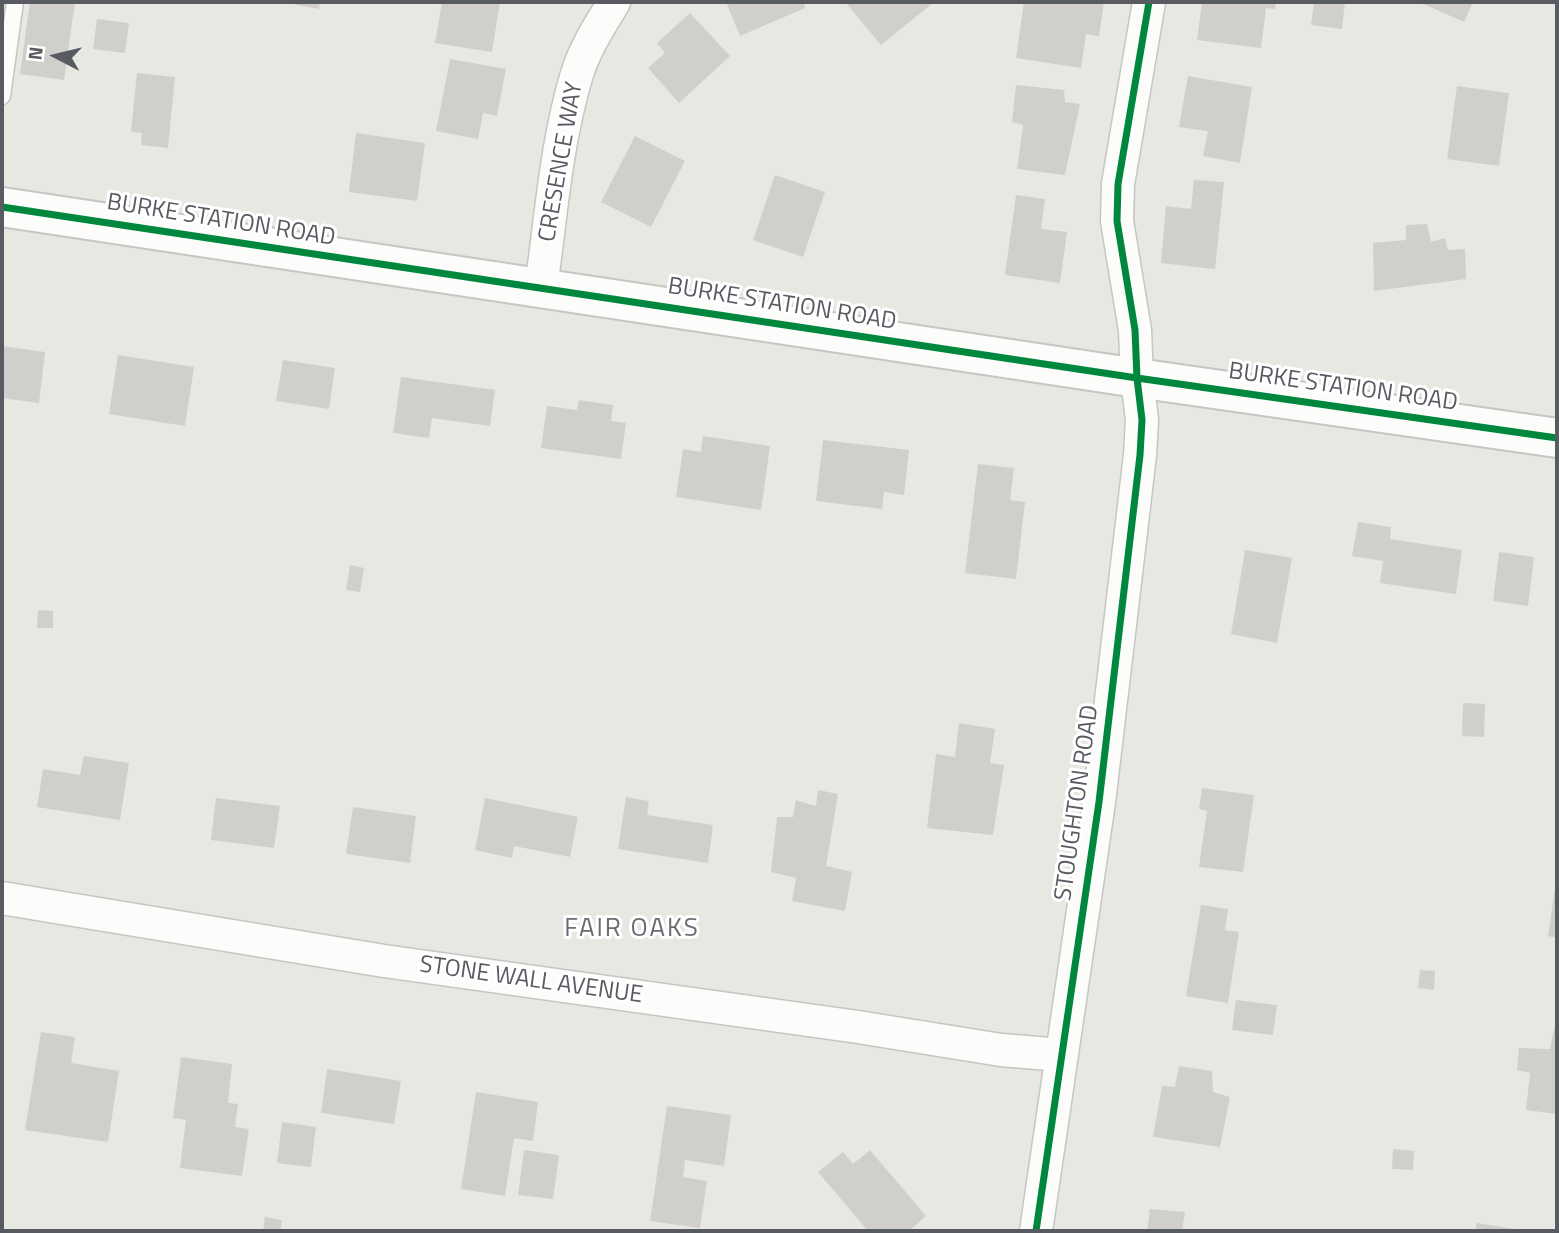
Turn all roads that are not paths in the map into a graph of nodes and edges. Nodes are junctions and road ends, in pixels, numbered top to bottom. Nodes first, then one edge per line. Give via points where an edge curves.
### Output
1 (15, 2) edge
2 (614, 2) edge
3 (1149, 2) edge
4 (2, 96) edge
5 (2, 206) edge
6 (541, 288) junction
7 (1136, 378) junction
8 (1557, 438) edge
9 (2, 898) edge
10 (1062, 1055) junction
11 (1036, 1231) edge

1 - 4 lane
2 - 6 street, CRESENCE WAY via 578,72 564,126
3 - 7 street, STOUGHTON ROAD via 1117,208 1135,330
5 - 6 street, BURKE STATION ROAD
6 - 7 street, BURKE STATION ROAD
7 - 8 street, BURKE STATION ROAD
7 - 10 street, STOUGHTON ROAD via 1142,420 1140,455 1099,802
9 - 10 street, STONE WALL AVENUE via 384,961
10 - 11 street, STOUGHTON ROAD

